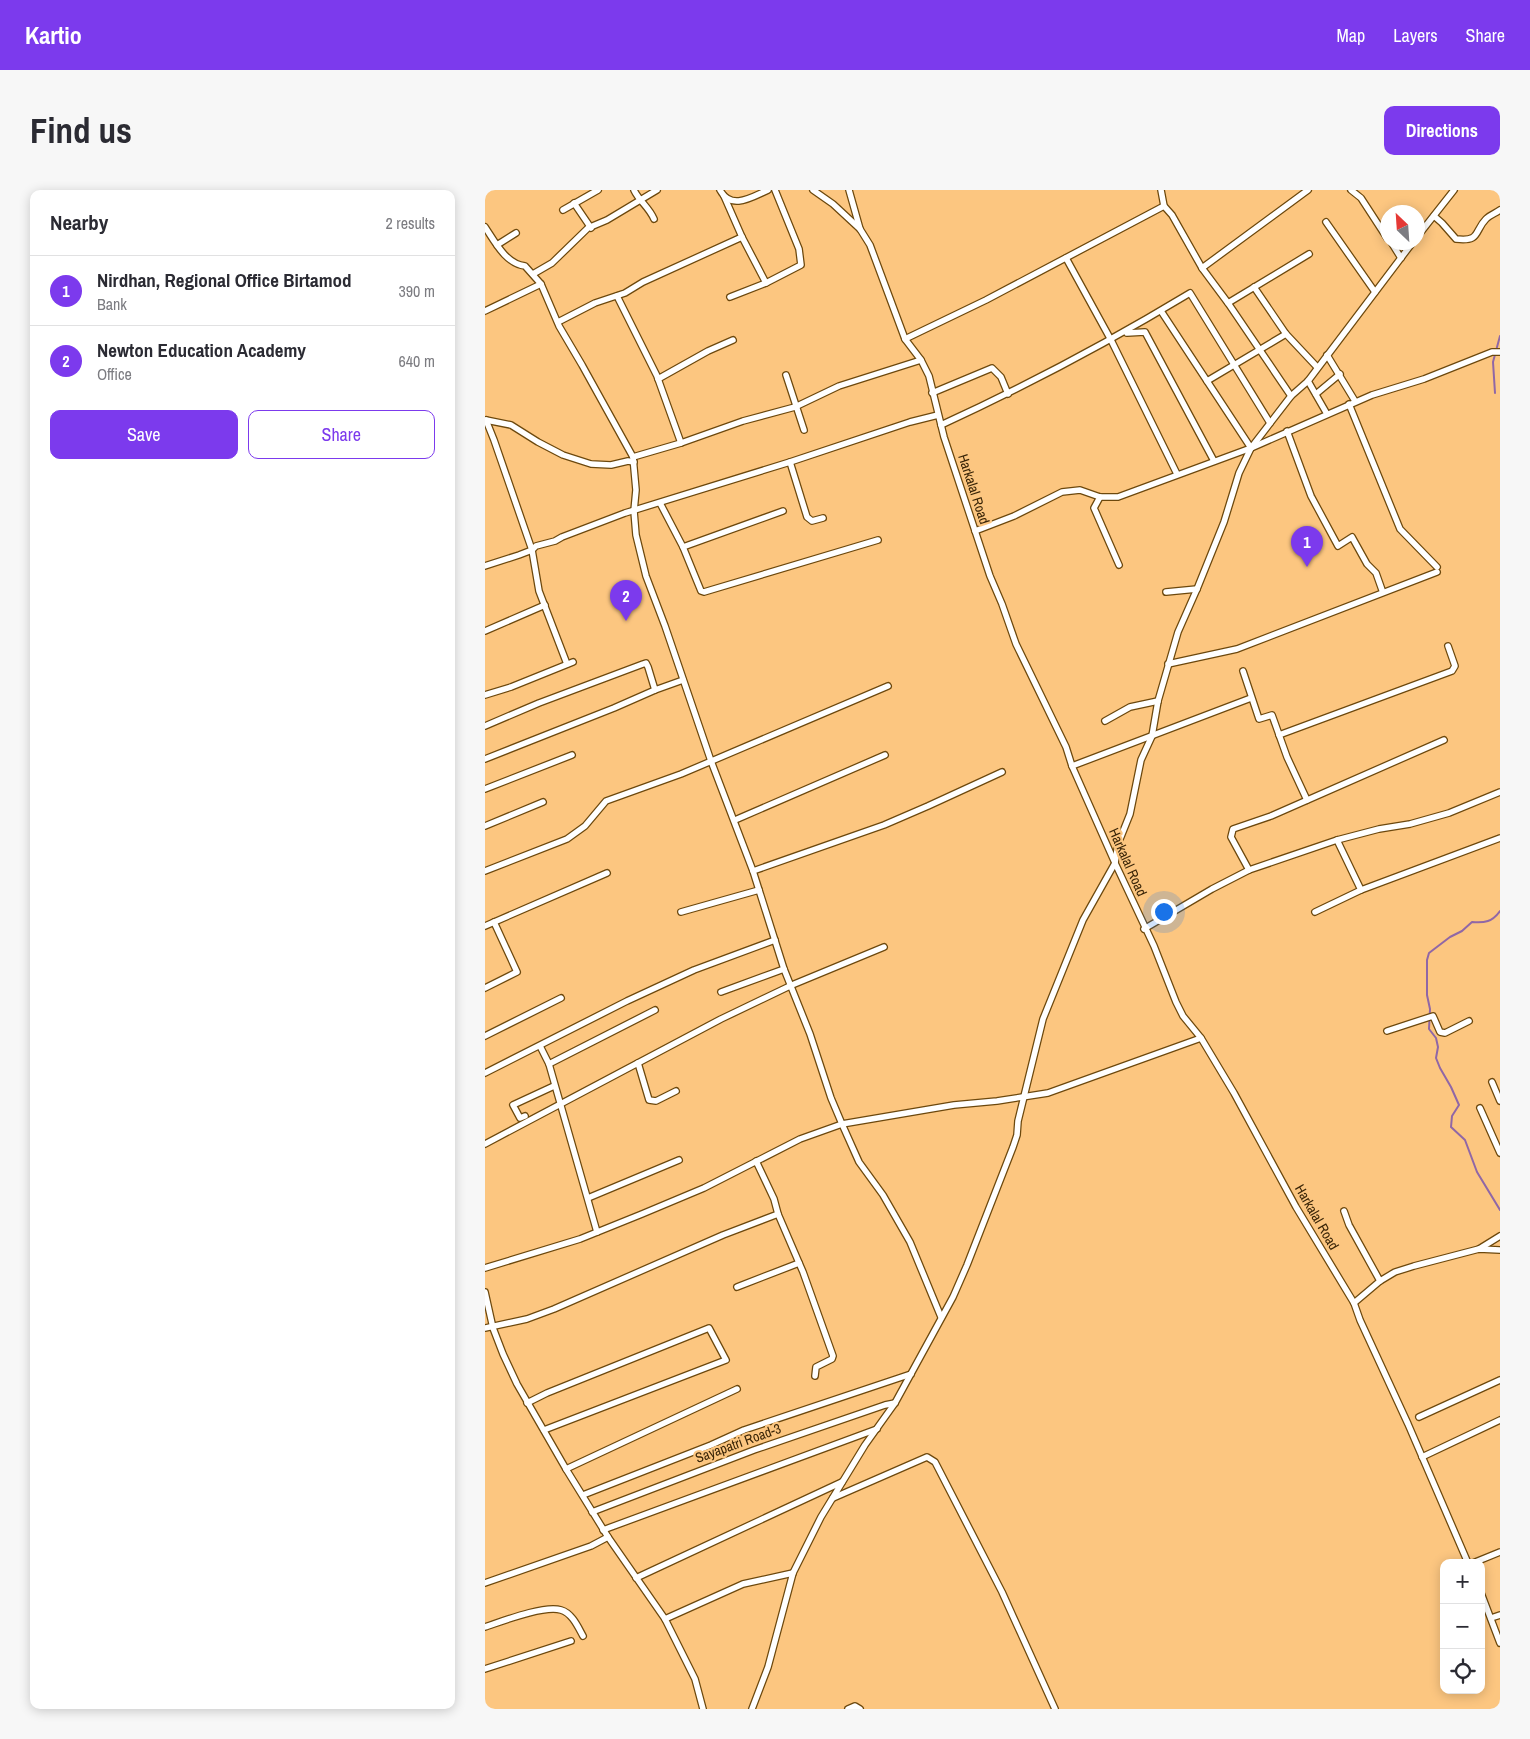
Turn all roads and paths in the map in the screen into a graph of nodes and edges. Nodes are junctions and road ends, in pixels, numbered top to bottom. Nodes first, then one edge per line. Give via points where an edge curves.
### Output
1 (598, 190) edge
2 (634, 190) edge
3 (657, 190) edge
4 (768, 190) edge
5 (775, 190) edge
6 (813, 190) edge
7 (849, 190) edge
8 (1161, 190) edge
9 (1308, 190) edge
10 (1351, 190) edge
11 (1454, 190) edge
12 (723, 192) edge
13 (641, 200) junction
14 (575, 203) junction
15 (1165, 206) junction
16 (563, 210) dead end
17 (1500, 210) edge
18 (1434, 216) junction
19 (654, 219) dead end
20 (1326, 222) dead end
21 (485, 227) edge
22 (1380, 227) edge
23 (1425, 227) edge
24 (591, 228) junction
25 (860, 229) junction
26 (516, 233) dead end
27 (742, 236) junction
28 (497, 245) junction
29 (1396, 250) edge
30 (1407, 250) edge
31 (1309, 254) dead end
32 (1066, 258) junction
33 (1401, 258) junction
34 (1202, 268) junction
35 (533, 274) junction
36 (766, 283) junction
37 (541, 284) junction
38 (1254, 287) junction
39 (1375, 292) junction
40 (617, 296) junction
41 (730, 298) dead end
42 (1229, 303) junction
43 (485, 311) edge
44 (1161, 311) junction
45 (558, 322) junction
46 (1125, 333) junction
47 (1286, 334) junction
48 (905, 339) junction
49 (733, 340) dead end
50 (1111, 340) junction
51 (1260, 349) junction
52 (1500, 352) edge
53 (1327, 354) junction
54 (921, 360) junction
55 (1234, 365) junction
56 (1317, 367) junction
57 (1340, 374) junction
58 (786, 375) dead end
59 (658, 379) junction
60 (1207, 381) junction
61 (1308, 381) junction
62 (932, 393) junction
63 (1008, 394) junction
64 (1316, 394) junction
65 (1291, 396) junction
66 (1352, 403) junction
67 (795, 407) junction
68 (1327, 414) junction
69 (938, 415) junction
70 (1271, 423) junction
71 (941, 425) junction
72 (804, 430) dead end
73 (1287, 431) junction
74 (681, 443) junction
75 (1251, 448) junction
76 (633, 459) junction
77 (790, 462) junction
78 (1214, 462) junction
79 (1177, 474) junction
80 (1100, 497) junction
81 (660, 503) junction
82 (634, 511) junction
83 (783, 512) dead end
84 (823, 518) dead end
85 (975, 532) junction
86 (878, 540) dead end
87 (683, 546) junction
88 (532, 550) junction
89 (1119, 565) dead end
90 (485, 566) edge
91 (1197, 590) junction
92 (1382, 590) dead end
93 (1166, 592) dead end
94 (545, 605) junction
95 (485, 631) edge
96 (1448, 646) dead end
97 (1168, 664) junction
98 (1243, 672) dead end
99 (683, 680) junction
100 (888, 686) dead end
101 (655, 690) junction
102 (485, 695) edge
103 (1251, 698) junction
104 (1158, 701) junction
105 (1105, 721) dead end
106 (485, 726) edge
107 (1279, 735) junction
108 (1152, 736) junction
109 (1444, 740) dead end
110 (572, 755) dead end
111 (885, 755) dead end
112 (485, 759) edge
113 (711, 761) junction
114 (1072, 766) junction
115 (1002, 772) dead end
116 (485, 789) edge
117 (1500, 792) edge
118 (1307, 800) junction
119 (543, 802) dead end
120 (735, 820) junction
121 (485, 826) edge
122 (1500, 838) edge
123 (1337, 840) junction
124 (1115, 864) junction
125 (1249, 870) junction
126 (485, 871) edge
127 (753, 871) junction
128 (607, 873) dead end
129 (759, 890) junction
130 (1361, 890) junction
131 (681, 912) dead end
132 (1315, 912) dead end
133 (493, 922) junction
134 (485, 926) edge
135 (1144, 928) junction
136 (775, 940) junction
137 (884, 947) dead end
138 (784, 969) junction
139 (791, 985) junction
140 (485, 988) edge
141 (721, 992) dead end
142 (561, 998) dead end
143 (655, 1010) dead end
144 (1469, 1021) dead end
145 (1387, 1031) dead end
146 (485, 1036) edge
147 (1201, 1038) junction
148 (540, 1046) junction
149 (638, 1063) junction
150 (549, 1064) junction
151 (485, 1073) edge
152 (1492, 1082) dead end
153 (554, 1086) junction
154 (676, 1091) dead end
155 (1024, 1097) junction
156 (1500, 1101) edge
157 (559, 1104) junction
158 (1481, 1108) dead end
159 (525, 1116) dead end
160 (841, 1124) junction
161 (485, 1144) edge
162 (1500, 1153) edge
163 (679, 1160) dead end
164 (756, 1162) junction
165 (588, 1198) junction
166 (1344, 1211) dead end
167 (778, 1214) junction
168 (597, 1232) junction
169 (1500, 1236) edge
170 (1479, 1249) junction
171 (1500, 1250) edge
172 (799, 1263) junction
173 (485, 1268) edge
174 (1380, 1281) junction
175 (737, 1287) dead end
176 (485, 1292) edge
177 (1354, 1304) junction
178 (941, 1317) junction
179 (485, 1328) edge
180 (493, 1328) junction
181 (911, 1374) junction
182 (815, 1376) dead end
183 (1500, 1380) edge
184 (737, 1389) dead end
185 (527, 1403) junction
186 (895, 1403) junction
187 (1419, 1417) dead end
188 (1500, 1420) edge
189 (877, 1428) junction
190 (544, 1430) junction
191 (1422, 1457) junction
192 (565, 1468) junction
193 (842, 1482) junction
194 (583, 1495) junction
195 (833, 1498) junction
196 (592, 1512) junction
197 (603, 1530) junction
198 (608, 1537) junction
199 (1500, 1552) edge
200 (1466, 1559) edge
201 (1483, 1559) edge
202 (793, 1573) junction
203 (636, 1578) junction
204 (485, 1583) edge
205 (1485, 1603) edge
206 (1500, 1615) edge
207 (1491, 1618) junction
208 (665, 1619) junction
209 (485, 1626) edge
210 (583, 1636) dead end
211 (571, 1641) dead end
212 (1500, 1643) edge
213 (485, 1669) edge
214 (703, 1709) edge
215 (752, 1709) edge
216 (848, 1709) edge
217 (860, 1709) edge
218 (1055, 1709) edge

1 - 14 street
2 - 13 street
3 - 13 street
4 - 12 street via 740,202 729,199
5 - 36 street via 799,249 801,265
6 - 25 street, Harkalal Road
7 - 25 street
8 - 15 street
9 - 34 street
10 - 22 street via 1361,198
11 - 18 street
12 - 27 street
13 - 19 street
13 - 24 street
14 - 16 street
14 - 24 street
15 - 32 street
15 - 34 street
17 - 18 street via 1485,220 1476,236 1467,240 1456,239
18 - 23 street
20 - 39 street
21 - 28 street
24 - 35 street via 552,263
25 - 48 street, Harkalal Road via 870,245
26 - 28 street
27 - 36 street
27 - 40 street
28 - 35 street via 508,258
29 - 33 street
30 - 33 street
31 - 38 street
32 - 48 street
32 - 50 street
33 - 39 street
34 - 42 street
35 - 37 street
36 - 41 street
37 - 43 street
37 - 45 street
38 - 42 street
38 - 47 street
39 - 53 street
40 - 45 street via 595,302
40 - 59 street
42 - 51 street
44 - 46 street
44 - 55 street via 1190,293
44 - 60 street
45 - 76 street
46 - 50 street
46 - 78 street via 1145,332
47 - 51 street
47 - 56 street
48 - 54 street, Harkalal Road
49 - 59 street
50 - 63 street
50 - 79 street
51 - 55 street
51 - 65 street
52 - 66 street via 1492,352
53 - 56 street
53 - 57 street
54 - 62 street, Harkalal Road via 929,376
54 - 67 street via 839,386
55 - 60 street
55 - 70 street
56 - 61 street
57 - 64 street
57 - 66 street
58 - 67 street
59 - 74 street
60 - 75 street
61 - 64 street
61 - 65 street
62 - 63 street via 992,368 1001,377
62 - 69 street, Harkalal Road
63 - 71 street
64 - 68 street
65 - 70 street
66 - 68 street
66 - 97 street via 1400,529 1437,570 1237,649
67 - 72 street
67 - 74 street
68 - 73 street
69 - 71 street, Harkalal Road
69 - 77 street
70 - 75 street
71 - 85 street, Harkalal Road
73 - 75 street
73 - 92 street via 1311,496 1338,546 1352,537 1376,573
74 - 76 street
75 - 78 street
75 - 91 street
76 - 82 street
76 - 88 street via 611,465 591,464 563,455 511,425 486,420
77 - 81 street
77 - 84 street via 807,516 812,521
78 - 79 street
79 - 80 street via 1118,497
80 - 85 street via 1080,490 1062,492
80 - 89 street via 1094,508
81 - 82 street
81 - 87 street
82 - 88 street
82 - 99 street via 646,576
83 - 87 street
85 - 114 street, Harkalal Road via 1016,644
86 - 87 street via 704,592
88 - 90 street
88 - 94 street via 539,591
91 - 93 street
91 - 97 street
94 - 95 street
94 - 102 street via 570,663
96 - 107 street via 1455,666 1451,671
97 - 104 street
98 - 103 street
99 - 101 street
99 - 113 street
100 - 113 street
101 - 106 street via 646,664
101 - 112 street
103 - 107 street via 1259,718 1273,715
103 - 108 street
104 - 105 street via 1130,707
104 - 108 street
107 - 118 street
108 - 114 street
108 - 124 street via 1141,760
109 - 118 street
110 - 116 street
111 - 120 street
113 - 120 street
113 - 126 street via 606,801 585,826 567,839
114 - 124 street, Harkalal Road
115 - 127 street via 884,825
117 - 123 street via 1449,813
118 - 125 street via 1233,829 1231,837
119 - 121 street
120 - 127 street
122 - 130 street
123 - 125 street
123 - 130 street
124 - 135 street, Harkalal Road
124 - 155 street via 1083,920 1062,970 1043,1019
125 - 135 street
127 - 129 street
128 - 133 street
129 - 131 street
129 - 136 street
130 - 132 street
133 - 134 street
133 - 140 street via 517,972
135 - 147 street, Harkalal Road via 1183,1016
136 - 138 street
136 - 148 street via 694,970
137 - 139 street
138 - 139 street
138 - 141 street
139 - 149 street
139 - 160 street
142 - 146 street
143 - 150 street
144 - 145 street via 1445,1034 1440,1032 1433,1016
147 - 155 street via 1047,1093
147 - 177 street, Harkalal Road
148 - 150 street
148 - 151 street
149 - 154 street via 649,1100 656,1101
149 - 157 street
150 - 153 street
152 - 156 street
153 - 157 street
153 - 159 street via 513,1105 520,1118
155 - 160 street
155 - 178 street via 1013,1147 967,1265
157 - 161 street
157 - 165 street
158 - 162 street
160 - 164 street via 800,1139
160 - 178 street via 859,1162 910,1242
163 - 165 street
164 - 167 street
164 - 168 street via 704,1188
165 - 168 street
166 - 174 street
167 - 172 street
167 - 180 street via 554,1310
168 - 173 street
169 - 170 street
170 - 171 street
170 - 174 street via 1395,1272
172 - 175 street
172 - 182 street via 833,1356 816,1367
174 - 177 street
176 - 180 street
177 - 191 street, Harkalal Road
178 - 181 street
179 - 180 street
180 - 185 street
181 - 186 street
181 - 194 street via 744,1430
183 - 187 street
184 - 192 street
185 - 190 street
185 - 190 street via 709,1328 726,1360
186 - 189 street
186 - 196 street, Sayapatri Road-3 via 754,1450
188 - 191 street
189 - 193 street
189 - 197 street
190 - 192 street
191 - 200 street, Harkalal Road
192 - 194 street
193 - 195 street
193 - 203 street
194 - 196 street
195 - 202 street
195 - 218 street via 931,1458 1002,1592
196 - 197 street
197 - 198 street
198 - 203 street
198 - 204 street
199 - 201 street
202 - 208 street via 743,1584
202 - 215 street via 768,1667
203 - 208 street
205 - 207 street
206 - 207 street
207 - 212 street
208 - 214 street via 695,1679
209 - 210 street via 542,1609 562,1610 574,1620
211 - 213 street
216 - 217 street via 855,1706

